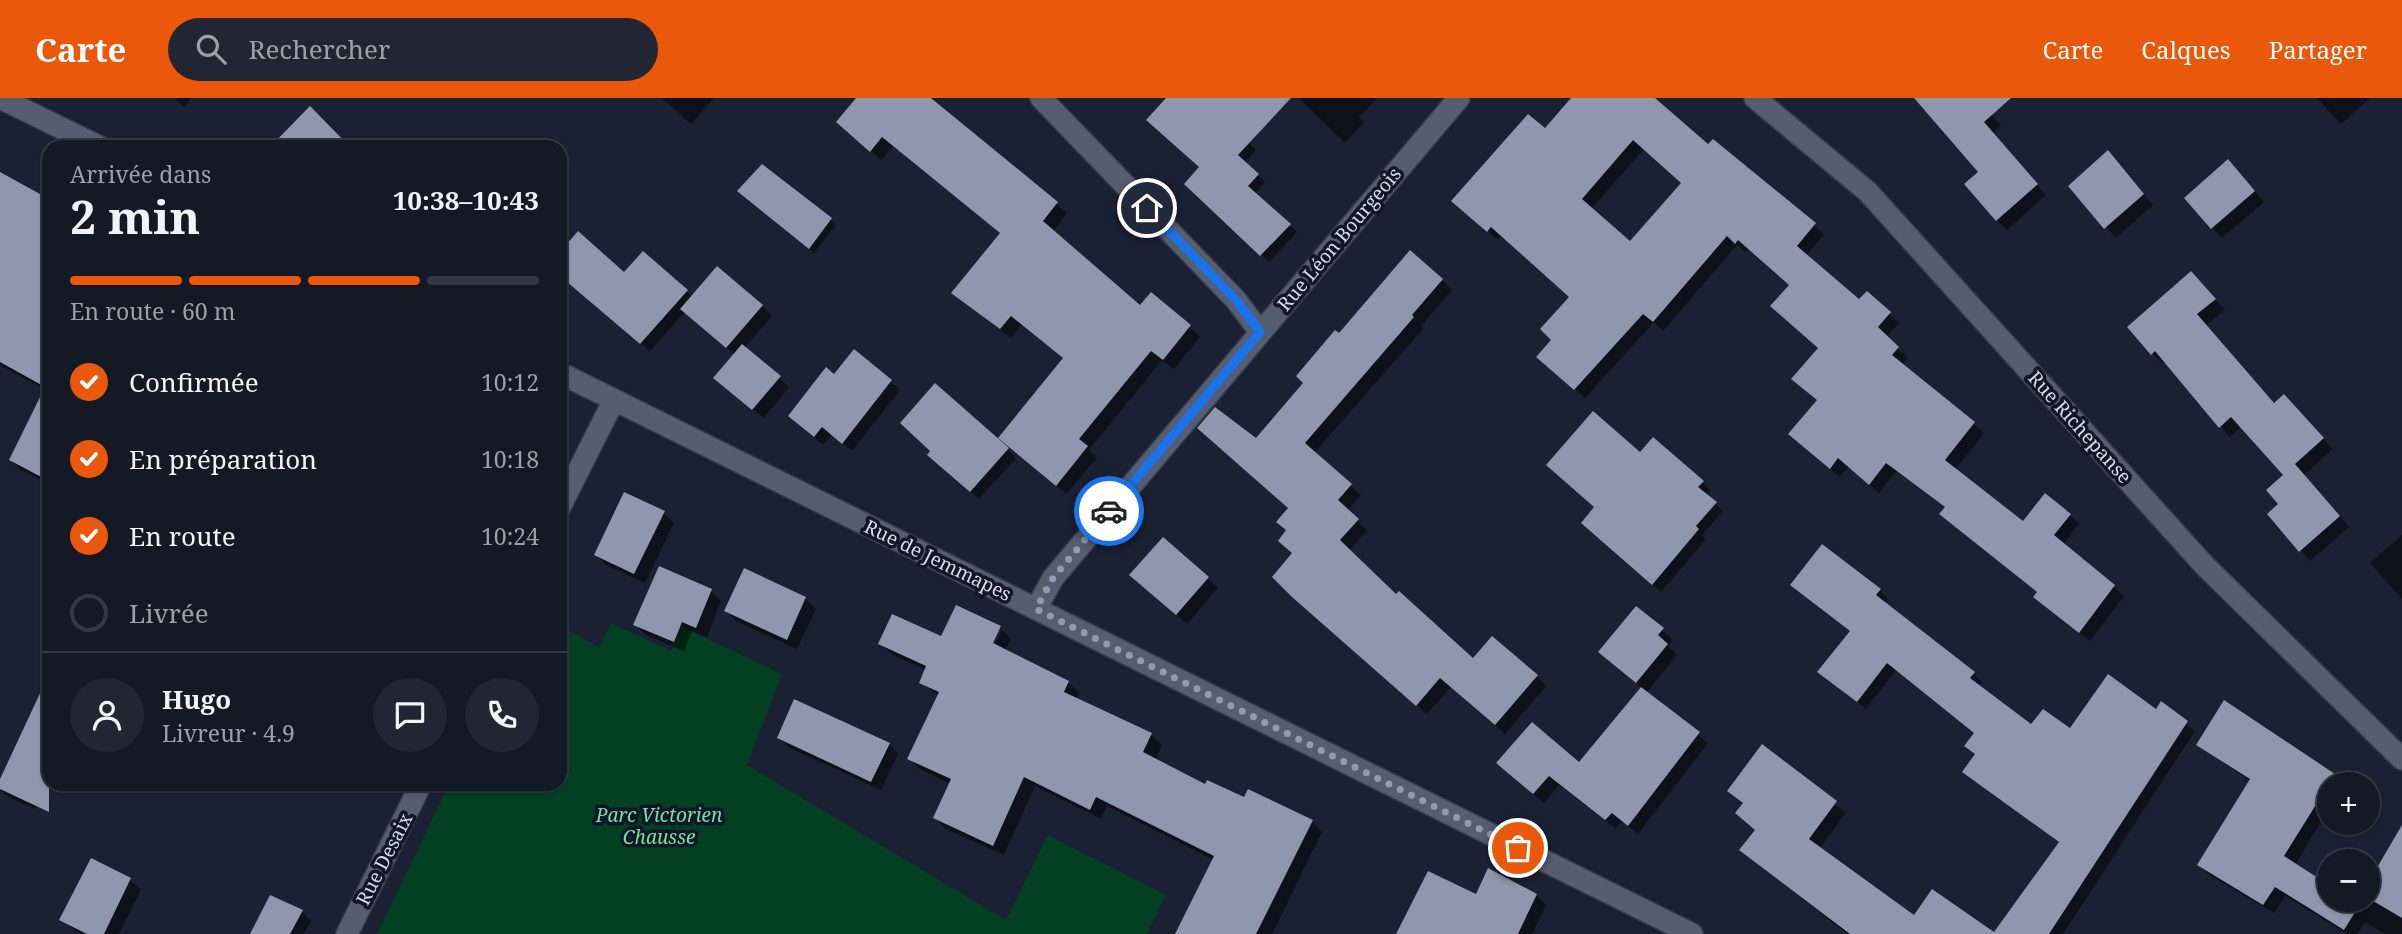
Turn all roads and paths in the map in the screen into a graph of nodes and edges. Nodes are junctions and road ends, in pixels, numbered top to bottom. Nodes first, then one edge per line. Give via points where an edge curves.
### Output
1 (0, 98) edge
2 (1041, 98) edge
3 (1459, 98) edge
4 (1755, 98) edge
5 (86, 140) edge
6 (1260, 332) junction
7 (567, 376) edge
8 (614, 400) junction
9 (567, 493) edge
10 (1036, 609) junction
11 (2402, 759) edge
12 (418, 791) edge
13 (347, 934) edge
14 (1692, 934) edge

1 - 5 street
2 - 6 street via 1236,300
3 - 6 street, Rue Léon Bourgeois
4 - 11 street, Rue Richepanse via 1868,192 2205,566
6 - 10 street, Rue Léon Bourgeois via 1053,578
7 - 8 street, Rue de Jemmapes
8 - 9 street
8 - 10 street, Rue de Jemmapes
10 - 14 street, Rue de Jemmapes
12 - 13 street, Rue Desaix

